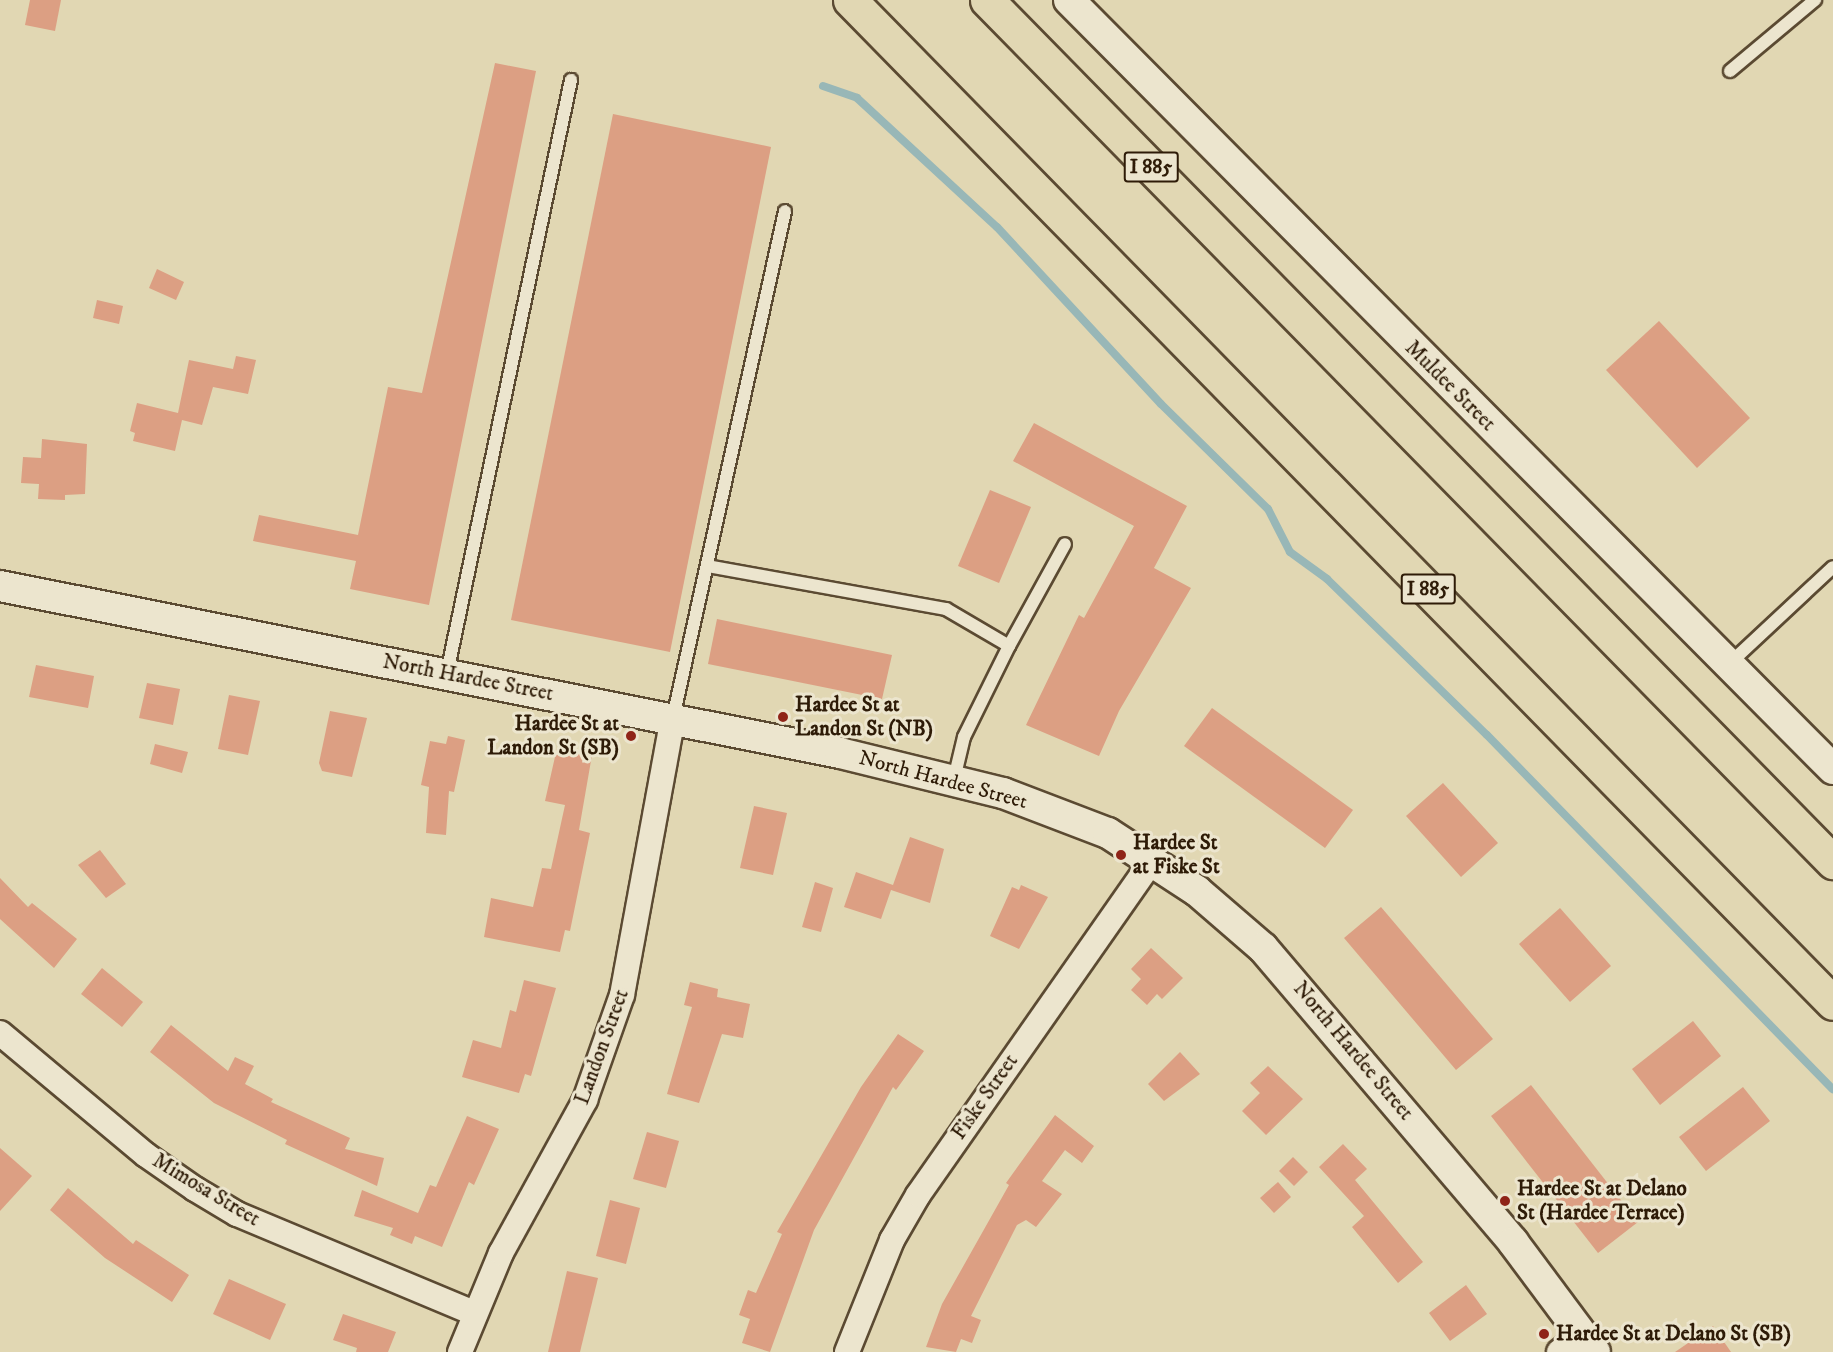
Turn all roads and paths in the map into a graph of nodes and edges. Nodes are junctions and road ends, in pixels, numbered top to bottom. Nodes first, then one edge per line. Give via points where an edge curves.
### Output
1 (850, 0) edge
2 (987, 0) edge
3 (1069, 0) edge
4 (1815, 0) edge
5 (1730, 71) dead end
6 (571, 80) dead end
7 (785, 211) dead end
8 (1065, 544) dead end
9 (707, 566) junction
10 (1833, 567) edge
11 (0, 586) edge
12 (1009, 646) junction
13 (1728, 665) junction
14 (447, 673) junction
15 (673, 718) junction
16 (1833, 769) edge
17 (954, 779) junction
18 (1153, 860) junction
19 (1833, 862) edge
20 (1833, 1003) edge
21 (0, 1033) edge
22 (474, 1313) junction
23 (1589, 1343) edge
24 (460, 1352) edge
25 (847, 1352) edge
26 (1558, 1352) edge

1 - 20 highway, I 885
2 - 19 highway, I 885
3 - 13 street, Muldee Street
4 - 5 lane
6 - 14 lane
7 - 9 lane
8 - 12 lane
9 - 12 lane via 946,609
9 - 15 lane
10 - 13 lane
11 - 14 street, North Hardee Street
12 - 17 lane via 964,737
13 - 16 street, Muldee Street
14 - 15 street, North Hardee Street
15 - 17 street, North Hardee Street
15 - 22 street, Landon Street via 622,996 585,1100
17 - 18 street, North Hardee Street via 1076,819
18 - 23 street, North Hardee Street via 1197,891 1291,978 1513,1242
18 - 25 street, Fiske Street via 918,1195 892,1240
21 - 22 street, Mimosa Street via 146,1155 237,1214
22 - 24 street, Landon Street
23 - 26 street

